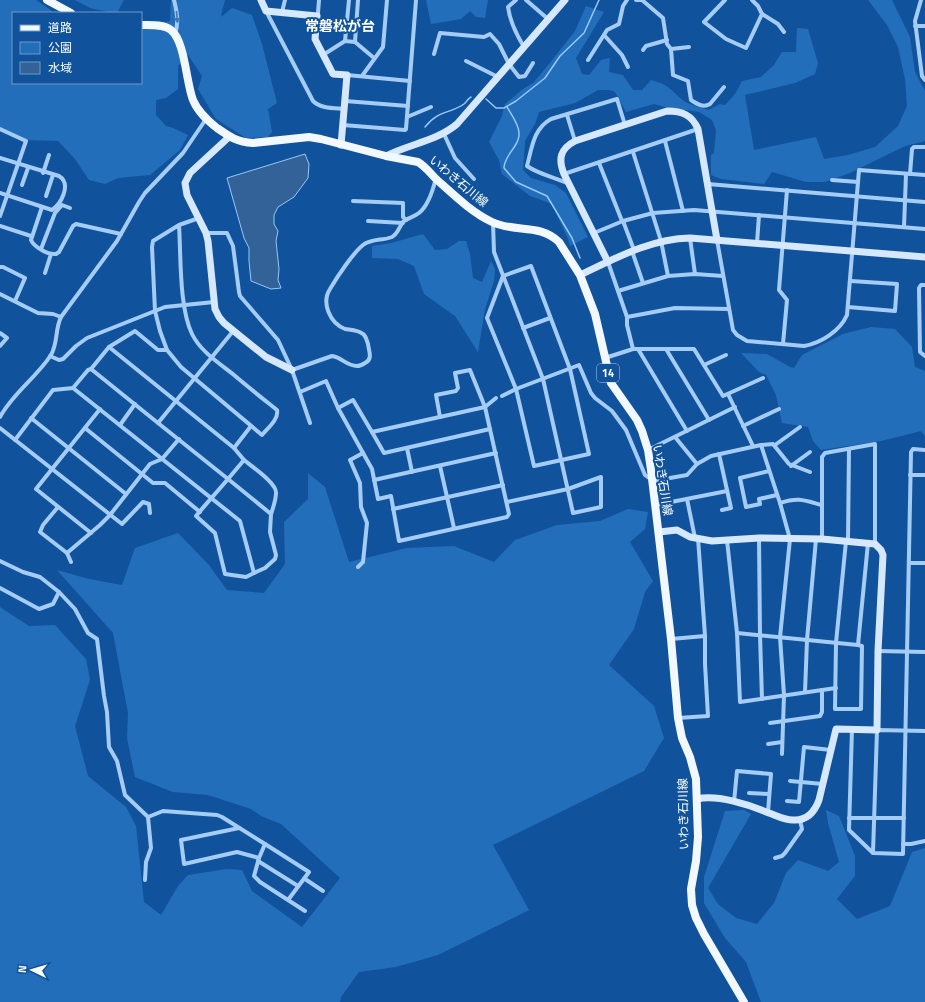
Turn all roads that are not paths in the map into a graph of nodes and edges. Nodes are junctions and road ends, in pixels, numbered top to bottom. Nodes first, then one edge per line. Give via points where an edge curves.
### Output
1 (46, 0) edge
2 (174, 0) edge
3 (261, 0) edge
4 (285, 0) edge
5 (319, 0) edge
6 (349, 0) edge
7 (358, 0) edge
8 (387, 0) edge
9 (416, 0) edge
10 (516, 0) edge
11 (526, 0) edge
12 (565, 0) edge
13 (627, 0) edge
14 (636, 0) edge
15 (725, 0) edge
16 (752, 0) edge
17 (921, 0) edge
18 (266, 11) junction
19 (69, 12) edge
20 (282, 12) junction
21 (762, 14) junction
22 (316, 16) junction
23 (548, 19) junction
24 (142, 25) edge
25 (915, 26) junction
26 (925, 26) edge
27 (784, 32) dead end
28 (175, 34) junction
29 (604, 35) junction
30 (667, 40) junction
31 (345, 42) junction
32 (355, 42) junction
33 (524, 46) junction
34 (688, 47) dead end
35 (643, 50) dead end
36 (671, 50) junction
37 (434, 54) dead end
38 (323, 55) junction
39 (374, 58) junction
40 (925, 58) edge
41 (920, 59) junction
42 (588, 60) dead end
43 (466, 61) dead end
44 (533, 63) dead end
45 (509, 64) junction
46 (628, 67) dead end
47 (347, 75) junction
48 (362, 76) junction
49 (498, 77) junction
50 (925, 80) edge
51 (410, 82) junction
52 (724, 87) dead end
53 (345, 105) junction
54 (408, 106) junction
55 (431, 107) dead end
56 (567, 115) junction
57 (407, 117) junction
58 (206, 119) junction
59 (343, 125) junction
60 (625, 125) junction
61 (1, 129) edge
62 (698, 129) junction
63 (0, 134) edge
64 (444, 134) junction
65 (229, 137) junction
66 (575, 141) junction
67 (665, 141) junction
68 (341, 145) junction
69 (925, 147) edge
70 (633, 152) junction
71 (50, 155) dead end
72 (386, 156) junction
73 (0, 158) edge
74 (599, 163) junction
75 (18, 164) junction
76 (28, 168) junction
77 (43, 172) junction
78 (564, 174) junction
79 (908, 174) junction
80 (53, 175) junction
81 (925, 175) edge
82 (436, 178) junction
83 (474, 179) dead end
84 (832, 180) dead end
85 (858, 182) junction
86 (22, 184) dead end
87 (569, 184) junction
88 (708, 184) junction
89 (787, 190) junction
90 (0, 193) edge
91 (7, 195) junction
92 (46, 196) dead end
93 (857, 196) junction
94 (353, 200) dead end
95 (905, 201) junction
96 (925, 202) edge
97 (42, 207) junction
98 (70, 208) dead end
99 (683, 211) junction
100 (712, 211) junction
101 (653, 213) junction
102 (759, 215) junction
103 (0, 216) edge
104 (785, 217) junction
105 (199, 218) junction
106 (368, 221) dead end
107 (404, 221) junction
108 (623, 221) junction
109 (493, 222) junction
110 (855, 223) junction
111 (179, 225) junction
112 (0, 226) edge
113 (904, 228) junction
114 (925, 229) edge
115 (206, 233) junction
116 (594, 233) junction
117 (121, 234) junction
118 (31, 236) junction
119 (690, 238) junction
120 (717, 240) junction
121 (661, 241) junction
122 (757, 243) junction
123 (782, 245) junction
124 (41, 249) junction
125 (633, 250) junction
126 (853, 252) junction
127 (51, 254) junction
128 (925, 257) edge
129 (608, 262) junction
130 (0, 267) edge
131 (46, 273) dead end
132 (695, 274) junction
133 (503, 276) junction
134 (580, 276) junction
135 (668, 276) junction
136 (723, 276) junction
137 (850, 281) junction
138 (643, 283) junction
139 (925, 285) edge
140 (618, 292) junction
141 (0, 294) edge
142 (15, 302) junction
143 (214, 302) junction
144 (184, 305) junction
145 (848, 307) junction
146 (729, 309) junction
147 (155, 311) junction
148 (61, 317) junction
149 (627, 317) junction
150 (550, 318) junction
151 (523, 328) junction
152 (234, 330) junction
153 (0, 333) edge
154 (783, 344) junction
155 (0, 346) edge
156 (109, 347) junction
157 (633, 349) junction
158 (638, 349) junction
159 (666, 349) junction
160 (167, 350) junction
161 (726, 355) dead end
162 (50, 356) junction
163 (925, 356) edge
164 (211, 357) junction
165 (604, 358) junction
166 (704, 365) junction
167 (91, 369) junction
168 (570, 369) junction
169 (292, 370) junction
170 (762, 378) dead end
171 (194, 379) junction
172 (543, 379) junction
173 (73, 388) junction
174 (516, 389) junction
175 (300, 392) junction
176 (728, 394) junction
177 (502, 396) dead end
178 (496, 398) dead end
179 (176, 401) junction
180 (135, 404) junction
181 (485, 407) junction
182 (735, 407) junction
183 (338, 408) junction
184 (100, 409) junction
185 (779, 409) dead end
186 (0, 417) edge
187 (440, 417) junction
188 (31, 418) junction
189 (708, 420) junction
190 (310, 422) dead end
191 (158, 423) junction
192 (120, 425) junction
193 (251, 426) junction
194 (743, 426) junction
195 (800, 427) dead end
196 (0, 428) edge
197 (85, 428) junction
198 (490, 429) junction
199 (686, 431) junction
200 (372, 432) junction
201 (675, 436) junction
202 (179, 439) junction
203 (15, 440) junction
204 (761, 445) junction
205 (775, 445) junction
206 (753, 446) junction
207 (69, 448) junction
208 (234, 448) junction
209 (407, 448) junction
210 (849, 448) junction
211 (648, 450) junction
212 (925, 450) edge
213 (810, 452) dead end
214 (363, 453) junction
215 (496, 453) junction
216 (719, 454) junction
217 (162, 459) junction
218 (244, 460) junction
219 (561, 460) junction
220 (697, 464) junction
221 (440, 466) junction
222 (791, 466) junction
223 (52, 469) junction
224 (769, 471) junction
225 (412, 472) junction
226 (810, 472) dead end
227 (142, 474) junction
228 (910, 475) junction
229 (925, 475) edge
230 (228, 479) junction
231 (374, 480) junction
232 (653, 481) junction
233 (503, 485) junction
234 (568, 489) junction
235 (727, 491) junction
236 (126, 494) junction
237 (777, 495) junction
238 (447, 497) junction
239 (211, 498) junction
240 (687, 499) junction
241 (506, 502) junction
242 (780, 503) junction
243 (656, 505) junction
244 (822, 505) junction
245 (58, 507) junction
246 (393, 509) junction
247 (722, 510) dead end
248 (200, 512) junction
249 (150, 513) dead end
250 (271, 514) junction
251 (110, 515) junction
252 (454, 528) junction
253 (659, 532) junction
254 (91, 534) junction
255 (696, 538) junction
256 (759, 538) junction
257 (727, 539) junction
258 (790, 539) junction
259 (819, 539) junction
260 (847, 541) junction
261 (871, 544) junction
262 (67, 553) junction
263 (0, 561) edge
264 (72, 562) dead end
265 (909, 562) junction
266 (925, 563) edge
267 (358, 567) dead end
268 (254, 574) junction
269 (0, 588) edge
270 (59, 592) junction
271 (737, 633) junction
272 (760, 635) junction
273 (705, 636) junction
274 (780, 637) junction
275 (671, 639) junction
276 (807, 640) junction
277 (836, 643) junction
278 (858, 645) junction
279 (878, 651) junction
280 (907, 651) junction
281 (925, 652) edge
282 (836, 688) junction
283 (822, 690) junction
284 (806, 692) junction
285 (784, 696) junction
286 (762, 699) junction
287 (678, 718) junction
288 (783, 721) junction
289 (770, 723) dead end
290 (852, 729) junction
291 (877, 730) junction
292 (905, 730) junction
293 (925, 730) edge
294 (782, 742) junction
295 (768, 744) dead end
296 (830, 750) junction
297 (782, 754) dead end
298 (790, 781) dead end
299 (801, 782) junction
300 (823, 784) junction
301 (749, 793) dead end
302 (770, 794) junction
303 (697, 799) junction
304 (788, 801) dead end
305 (734, 802) junction
306 (768, 812) junction
307 (148, 817) junction
308 (849, 818) junction
309 (874, 818) junction
310 (904, 818) junction
311 (800, 820) junction
312 (239, 828) junction
313 (925, 841) edge
314 (266, 844) junction
315 (903, 844) junction
316 (873, 853) junction
317 (775, 858) dead end
318 (259, 860) junction
319 (305, 879) junction
320 (144, 880) dead end
321 (298, 886) junction
322 (323, 891) dead end
323 (288, 900) junction
324 (305, 911) dead end
325 (744, 1002) edge

1 - 19 main road
2 -> 28 street via 178,26
3 - 18 street
4 - 20 street
5 - 22 street
6 - 31 street
7 - 32 street
8 - 39 street via 383,47
9 - 51 street
10 - 33 street via 508,7 509,15 514,31
11 - 23 street
12 - 23 street
13 - 29 street via 619,24 609,28
14 - 30 street via 642,0 660,15 664,21
15 - 21 street via 704,22 726,39 746,48
16 - 21 street
17 - 25 street
18 - 20 street
18 - 53 street via 313,101 322,107
20 - 22 street
21 - 27 street via 778,24
22 - 38 street via 315,39
23 - 33 street
24 - 28 main road via 165,27
25 - 26 street
25 - 41 street
28 - 58 main road, いわき石川線 / 14 via 193,99
29 - 42 street
29 - 46 street via 622,55
30 - 35 street via 646,46
30 - 36 street
31 - 32 street
31 - 38 street
32 - 39 street
33 - 45 street
34 - 36 street
36 - 52 street via 674,76 688,81 691,100 700,106 707,106
37 - 45 street via 440,33 484,37 490,34 499,44
38 - 47 street via 332,74
39 - 48 street
40 - 41 street
41 - 50 street
43 - 49 street
44 - 45 street via 525,76 519,78
45 - 49 street
47 - 48 street
47 - 53 street
48 - 51 street
49 - 64 street via 457,124
51 - 54 street
53 - 54 street
53 - 59 street
54 - 57 street
55 - 57 street
56 - 60 street via 617,99
56 - 66 street
56 - 87 street via 551,119 539,128 527,166 537,173 549,175
57 - 59 street via 405,130
58 - 65 main road, いわき石川線 / 14
58 - 117 street via 182,154 145,193
59 - 68 street
60 - 62 street via 674,111 691,117
60 - 66 street
61 - 63 street
61 - 75 street via 26,141
62 - 67 street
62 - 88 street
64 - 72 street
64 - 83 street via 455,158
65 - 68 main road, いわき石川線 / 14 via 253,143 308,137
65 - 105 street via 186,178 187,195
66 - 78 street via 561,154
67 - 70 street
67 - 99 street
68 - 72 main road, いわき石川線 / 14
69 - 79 street via 912,149
70 - 74 street
70 - 101 street
71 - 77 street
72 - 82 main road, いわき石川線 / 14 via 418,162
73 - 75 street
74 - 78 street
74 - 108 street
75 - 76 street
75 - 91 street
76 - 77 street
76 - 86 street
77 - 80 street
78 - 87 street
79 - 81 street
79 - 85 street via 859,170
79 - 95 street
80 - 92 street
80 - 97 street via 61,178 65,185 61,201 53,209
82 - 107 street via 426,205 420,213
82 - 109 main road, いわき石川線 / 14 via 474,211
84 - 85 street
85 - 93 street
87 - 116 street
88 - 89 street
88 - 100 street
89 - 93 street
89 - 104 street
90 - 91 street
91 - 97 street
91 - 103 street
93 - 95 street
93 - 110 street
94 - 107 street via 403,202
95 - 96 street
95 - 113 street
97 - 118 street
98 - 124 street via 62,206 55,213
99 - 100 street
99 - 101 street
100 - 102 street
100 - 120 street
101 - 108 street
101 - 121 street
102 - 104 street
102 - 122 street
104 - 110 street
104 - 123 street
105 - 111 street
105 - 115 street
106 - 107 street
107 - 169 street via 393,236 374,240 363,246 327,295 327,307 334,321 366,337 370,356 368,361 359,366 348,365 332,356
108 - 116 street
108 - 125 street
109 - 133 street via 494,252
109 - 134 main road, いわき石川線 / 14 via 510,228 548,234 559,242
110 - 113 street
110 - 126 street
111 - 144 street
111 - 147 street via 153,242
112 - 118 street
113 - 114 street
115 - 143 street
115 - 169 street via 227,233 233,246 240,296 278,340
116 - 129 street
117 - 127 street via 76,224 59,252
117 - 148 street
118 - 124 street via 33,244
119 - 120 street
119 - 121 street
119 - 132 street
120 - 122 street
120 - 136 street
121 - 125 street
121 - 135 street
122 - 123 street
123 - 126 street
123 - 154 street via 779,290 787,300
124 - 127 street
125 - 129 street
125 - 138 street
126 - 128 street
126 - 137 street
127 - 131 street
129 - 134 street
129 - 140 street
130 - 142 street via 25,278
132 - 135 street
132 - 136 street
133 - 150 street via 532,266
133 - 151 street
133 - 174 street via 487,318
134 - 165 main road, いわき石川線 / 14 via 595,314
135 - 138 street
136 - 146 street
137 - 145 street
137 - 145 street via 897,284 895,311
138 - 140 street
139 - 163 street via 919,288 920,352
140 - 149 street
141 - 142 street
142 - 148 street via 40,314
143 - 144 street
143 - 152 street via 219,317
144 - 147 street
144 - 164 street via 193,335
145 - 154 street via 847,315 840,326 818,342 804,346
146 - 149 street via 675,308
146 - 154 street via 733,330 742,339
147 - 160 street
147 - 162 street via 88,338 63,359
148 - 162 street
149 - 157 street
150 - 151 street
150 - 168 street
151 - 172 street
152 - 164 street
152 - 169 street via 266,357
153 - 155 street via 7,338
156 - 160 street via 135,331 158,350
156 - 167 street
156 - 179 street
157 - 158 street
157 - 165 street
158 - 159 street
158 - 199 street
159 - 166 street via 694,349
159 - 189 street
160 - 171 street
161 - 166 street
162 - 186 street via 34,378 7,405
164 - 171 street
164 - 193 street via 277,410 276,418 262,435
165 - 211 main road, いわき石川線 / 14 via 611,383 637,420
166 - 176 street via 723,396
167 - 173 street
167 - 180 street
168 - 172 street
168 - 219 street via 590,454
168 - 232 street via 579,365 591,394 612,411 626,430 645,475
169 - 175 street
170 - 176 street
171 - 179 street
171 - 193 street
172 - 174 street
172 - 219 street
173 - 184 street
173 - 188 street via 53,390
174 - 177 street
174 - 219 street via 534,466
175 - 183 street via 326,381
175 - 190 street
176 - 182 street
178 - 181 street
179 - 191 street
179 - 208 street
180 - 191 street
180 - 192 street
181 - 187 street
181 - 187 street via 470,370 455,373 458,388 456,391 436,395
181 - 198 street
182 - 189 street
182 - 194 street
183 - 200 street via 353,400
183 - 214 street
184 - 192 street
184 - 197 street
185 - 194 street
187 - 200 street
188 - 203 street
188 - 207 street
189 - 199 street
191 - 202 street
192 - 217 street
193 - 208 street
194 - 206 street
195 - 205 street
196 - 203 street
197 - 207 street
197 - 227 street
198 - 209 street
198 - 215 street
199 - 201 street
200 - 209 street via 384,453
201 - 211 street
201 - 220 street
202 - 217 street
202 - 230 street
203 - 223 street
204 - 205 street
204 - 206 street
204 - 224 street
205 - 222 street
206 - 216 street
207 - 223 street
207 - 236 street
208 - 218 street
209 - 225 street
210 - 244 street via 823,454
210 - 260 street
210 - 261 street via 875,444
211 - 232 main road, いわき石川線 / 14
212 - 228 street via 913,449 911,452
213 - 222 street
214 - 231 street via 372,469
214 - 267 street via 350,460 360,483 361,507 367,524 362,562
215 - 221 street
215 - 233 street
216 - 220 street
216 - 235 street
217 - 227 street via 150,464
217 - 239 street
218 - 230 street
218 - 250 street via 275,488
219 - 234 street
220 - 232 street via 687,475
221 - 225 street
221 - 238 street
222 - 226 street
223 - 245 street via 36,489
223 - 251 street
224 - 237 street
224 - 237 street via 740,478 746,507 760,504 759,499
225 - 231 street
227 - 236 street
227 - 248 street via 154,483 165,483
228 - 229 street
228 - 265 street
230 - 239 street
230 - 250 street
231 - 246 street via 378,499 391,496
232 - 243 main road, いわき石川線 / 14
233 - 238 street
233 - 241 street
234 - 234 street via 601,477 602,507 573,513
234 - 241 street
235 - 240 street
235 - 247 street via 731,508
236 - 251 street
237 - 242 street
238 - 246 street
238 - 252 street
239 - 248 street
239 - 268 street via 240,521
240 - 243 street
240 - 255 street
241 - 252 street via 509,514 507,517
242 - 244 street via 802,499
242 - 258 street
243 - 253 main road, いわき石川線 / 14
244 - 259 street
245 - 254 street
245 - 262 street via 40,532
246 - 252 street via 399,541
248 - 268 street via 196,516 215,533 225,574 246,577
249 - 251 street via 149,504 144,502 122,524
250 - 268 street via 270,532 275,559
251 - 254 street
253 - 255 street via 677,530
253 - 275 main road, いわき石川線 / 14
254 - 262 street
255 - 257 street via 712,541
255 - 273 street
256 - 257 street
256 - 258 street
256 - 272 street
257 - 271 street
258 - 259 street
258 - 274 street
259 - 260 street
259 - 276 street
260 - 261 street
260 - 277 street
261 - 278 street
261 - 279 street via 881,550 883,555
262 - 264 street
263 - 270 street via 40,577
265 - 266 street
265 - 280 street
269 - 270 street via 39,609 53,604
270 - 307 street via 75,609 88,633 97,639 109,747 117,761 126,798
271 - 272 street
271 - 286 street via 740,702
272 - 274 street
272 - 286 street
273 - 275 street
273 - 287 street via 708,716
274 - 276 street
274 - 285 street
275 - 287 main road, いわき石川線 / 14
276 - 277 street
276 - 284 street
277 - 278 street
277 - 282 street
278 - 282 street via 862,646 861,709 835,709
279 - 280 street
279 - 291 street
280 - 281 street
280 - 292 street
282 - 283 street
283 - 284 street
283 - 288 street via 820,716
284 - 285 street
285 - 286 street
285 - 288 street
287 - 303 main road, いわき石川線 / 14 via 696,779
288 - 289 street
288 - 294 street
290 - 291 street
290 - 296 street via 836,729
290 - 308 street
291 - 292 street
291 - 309 street
292 - 293 street
292 - 310 street
294 - 295 street
294 - 297 street
296 - 299 street via 804,747
296 - 300 street
298 - 299 street
299 - 300 street
299 - 304 street via 799,802
300 - 311 street via 816,808
301 - 302 street
302 - 305 street via 771,774 737,771
302 - 306 street
303 - 305 street via 704,797
303 - 325 main road, いわき石川線 / 14 via 698,837 691,889 692,905 704,934
305 - 306 street
306 - 311 street via 790,820
307 - 312 street via 163,811 217,815
307 - 320 street via 151,848
308 - 309 street
308 - 316 street via 849,830
309 - 310 street
309 - 316 street
310 - 315 street
311 - 317 street via 802,829 785,853
312 - 314 street
312 - 318 street via 182,840 184,864 237,852
313 - 315 street
314 - 318 street
314 - 319 street via 309,872
315 - 316 street via 903,854
318 - 321 street
318 - 323 street via 254,876
319 - 321 street
319 - 322 street
321 - 323 street
323 - 324 street

